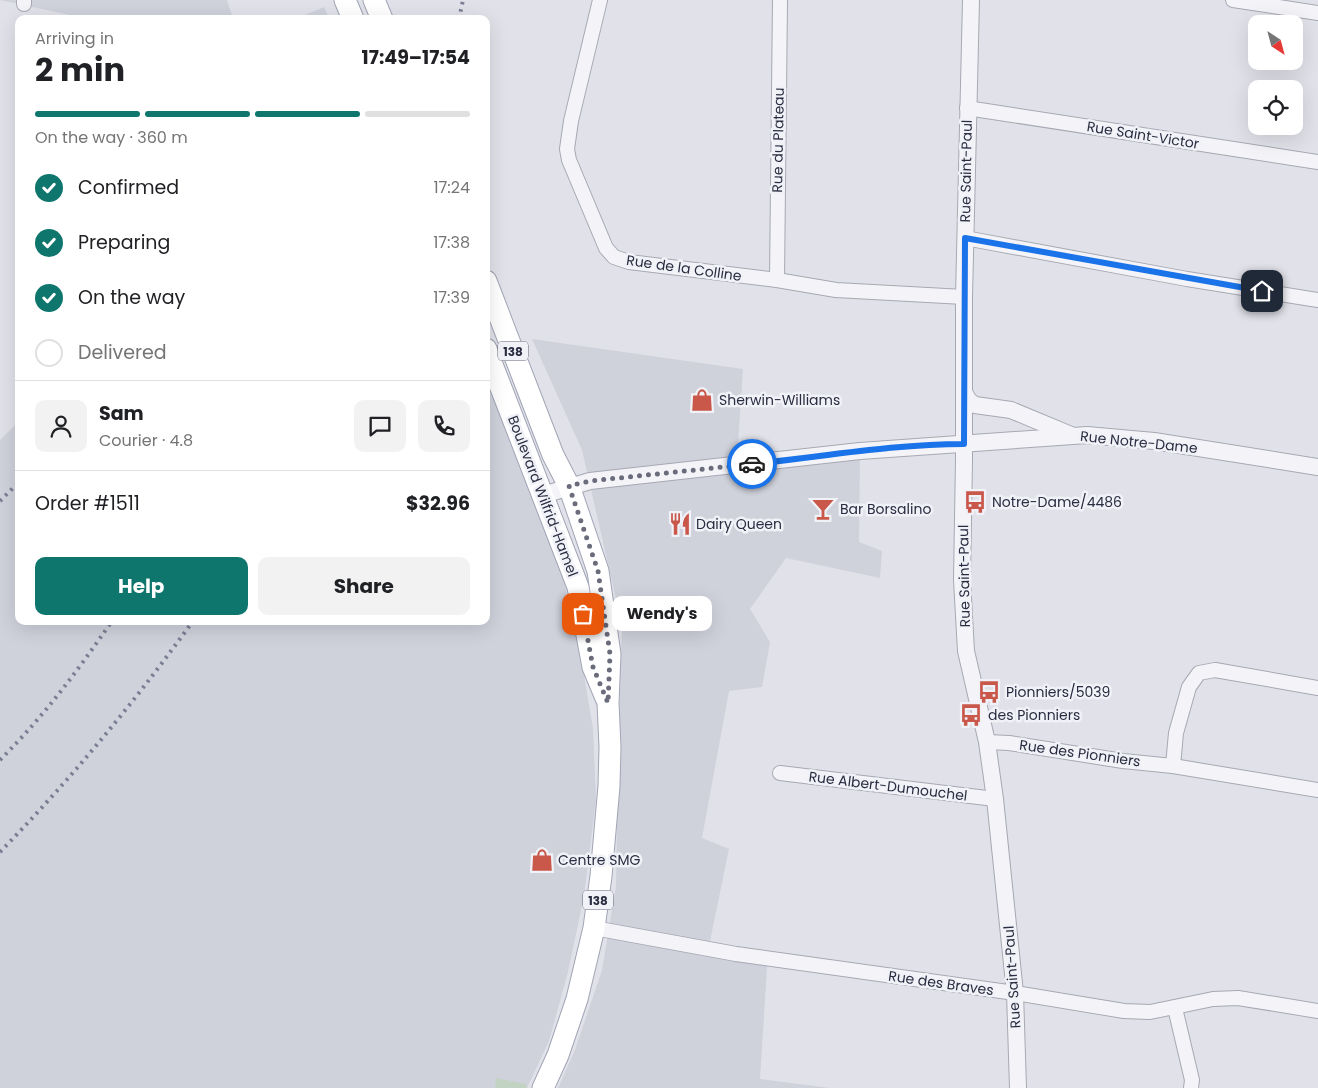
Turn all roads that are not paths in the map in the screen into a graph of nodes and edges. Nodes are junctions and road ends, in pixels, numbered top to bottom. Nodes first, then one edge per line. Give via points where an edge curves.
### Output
1 (345, 0) edge
2 (374, 0) edge
3 (600, 0) edge
4 (780, 0) edge
5 (971, 0) edge
6 (1233, 0) edge
7 (1318, 12) edge
8 (351, 15) edge
9 (380, 15) edge
10 (967, 108) junction
11 (1318, 162) edge
12 (965, 238) junction
13 (777, 280) junction
14 (490, 290) edge
15 (964, 297) junction
16 (1318, 300) edge
17 (490, 359) edge
18 (964, 392) junction
19 (1074, 436) junction
20 (964, 444) junction
21 (1318, 467) edge
22 (569, 486) junction
23 (544, 495) junction
24 (1318, 688) edge
25 (608, 703) junction
26 (986, 742) junction
27 (1173, 766) junction
28 (780, 773) dead end
29 (1318, 790) edge
30 (995, 799) junction
31 (594, 928) junction
32 (1015, 993) junction
33 (1175, 1008) junction
34 (1318, 1011) edge
35 (543, 1088) edge
36 (1018, 1088) edge
37 (1191, 1088) edge

1 - 8 main road
2 - 9 main road
3 - 13 street, Rue de la Colline via 567,149 606,248 614,257 629,262
4 - 13 street, Rue du Plateau
5 - 10 street, Rue Saint-Paul
6 - 7 street
10 - 11 street, Rue Saint-Victor
10 - 12 street, Rue Saint-Paul
12 - 15 street, Rue Saint-Paul
12 - 16 street
13 - 15 street, Rue de la Colline via 836,290
14 - 22 main road, Boulevard Wilfrid-Hamel / 138 via 553,455
15 - 18 street, Rue Saint-Paul
17 - 23 main road, Boulevard Wilfrid-Hamel
18 - 19 street via 975,405 1011,410
18 - 20 street, Rue Saint-Paul
19 - 20 street, Rue Notre-Dame
19 - 21 street, Rue Notre-Dame via 1154,441
20 - 22 street, Rue Notre-Dame via 860,451
20 - 26 street, Rue Saint-Paul via 962,580 966,651
22 - 23 street, Rue Notre-Dame
22 - 25 main road, Boulevard Wilfrid-Hamel / 138 via 598,571 610,654
23 - 25 main road, Boulevard Wilfrid-Hamel via 578,586 593,667
24 - 27 street via 1214,670 1199,673 1189,687 1176,733
25 - 31 main road, Boulevard Wilfrid-Hamel / 138 via 609,786
26 - 27 street, Rue des Pionniers
26 - 30 street, Rue Saint-Paul
27 - 29 street, Rue des Pionniers
28 - 30 street, Rue Albert-Dumouchel
30 - 32 street, Rue Saint-Paul
31 - 32 street, Rue des Braves via 736,954
31 - 35 main road, Boulevard Wilfrid-Hamel / 138 via 577,999
32 - 33 street, Rue des Braves via 1124,1011 1150,1012
32 - 36 street, Rue Saint-Paul
33 - 34 street, Rue des Braves via 1213,999 1238,998
33 - 37 street via 1192,1080

